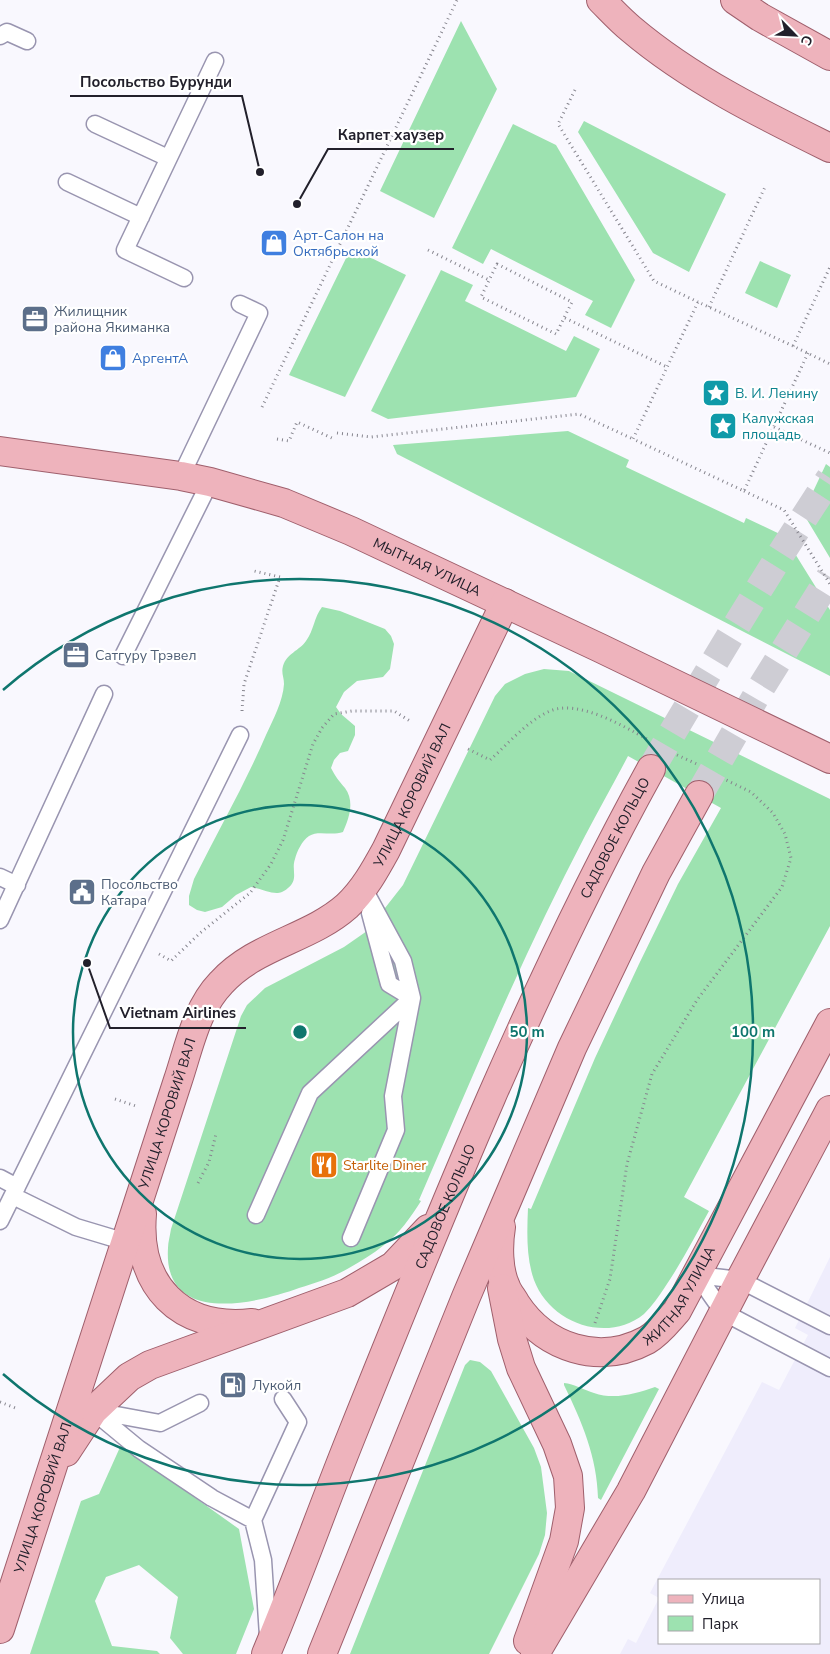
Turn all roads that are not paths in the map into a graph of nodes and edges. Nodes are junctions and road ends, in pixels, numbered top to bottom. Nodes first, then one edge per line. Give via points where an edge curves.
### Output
1 (601, 0) edge
2 (735, 0) edge
3 (0, 36) edge
4 (27, 41) dead end
5 (827, 55) edge
6 (215, 61) dead end
7 (95, 124) dead end
8 (830, 148) edge
9 (168, 158) junction
10 (67, 182) dead end
11 (141, 217) junction
12 (184, 278) dead end
13 (240, 304) dead end
14 (0, 451) edge
15 (181, 476) junction
16 (210, 482) junction
17 (506, 602) junction
18 (123, 656) dead end
19 (104, 694) dead end
20 (240, 735) dead end
21 (830, 759) edge
22 (661, 760) tunnel mouth
23 (699, 795) tunnel mouth
24 (0, 878) edge
25 (17, 885) junction
26 (364, 889) junction
27 (0, 920) edge
28 (412, 998) junction
29 (830, 1023) edge
30 (830, 1110) edge
31 (0, 1178) edge
32 (456, 1182) junction
33 (144, 1188) junction
34 (15, 1191) junction
35 (506, 1201) junction
36 (256, 1215) dead end
37 (0, 1221) edge
38 (351, 1238) dead end
39 (126, 1242) junction
40 (499, 1258) junction
41 (698, 1274) junction
42 (740, 1280) junction
43 (723, 1312) junction
44 (278, 1318) junction
45 (830, 1326) edge
46 (830, 1368) edge
47 (283, 1399) dead end
48 (200, 1403) dead end
49 (93, 1411) junction
50 (42, 1495) junction
51 (253, 1520) junction
52 (0, 1629) edge
53 (267, 1650) edge
54 (322, 1654) edge
55 (522, 1654) edge
56 (535, 1654) edge

1 - 8 main road via 630,29 672,61 716,89
2 - 5 main road via 760,18
3 - 4 lane via 7,32
6 - 9 lane
7 - 9 lane
9 - 11 lane
10 - 11 lane
11 - 12 lane via 125,250
13 - 15 lane via 258,313
14 - 15 main road, МЫТНАЯ УЛИЦА
15 - 16 main road, МЫТНАЯ УЛИЦА
16 - 17 main road, МЫТНАЯ УЛИЦА via 308,512
16 - 18 lane
17 - 21 main road, МЫТНАЯ УЛИЦА
17 - 26 main road, УЛИЦА КОРОВИЙ ВАЛ
19 - 25 lane
20 - 34 lane
22 - 32 main road, САДОВОЕ КОЛЬЦО via 608,848 567,930
23 - 35 main road via 616,953
24 - 25 lane
25 - 27 lane
26 - 28 lane via 389,984
26 - 33 main road, УЛИЦА КОРОВИЙ ВАЛ via 346,907 319,924 236,968 206,1001
28 - 36 lane via 310,1093
28 - 38 lane via 393,1096 396,1130
29 - 41 main road, ЖИТНАЯ УЛИЦА
30 - 42 main road
31 - 34 lane
32 - 44 main road via 424,1234 394,1266 347,1293
32 - 53 main road, САДОВОЕ КОЛЬЦО via 408,1294
33 - 39 main road, УЛИЦА КОРОВИЙ ВАЛ
33 - 44 main road via 141,1242 145,1260 154,1282 170,1301 204,1320 249,1323
34 - 37 lane
34 - 39 lane via 76,1227
35 - 40 main road, ЖИТНАЯ УЛИЦА
35 - 54 main road
39 - 50 main road, УЛИЦА КОРОВИЙ ВАЛ
40 - 41 main road, ЖИТНАЯ УЛИЦА via 506,1287 534,1326 573,1349 592,1352 628,1348 648,1339 677,1311
40 - 55 main road via 502,1297 512,1339 521,1368 560,1452 568,1476 570,1508 564,1541
41 - 42 lane
41 - 43 lane
42 - 43 main road
42 - 45 lane
43 - 46 lane
43 - 56 main road via 631,1491
44 - 49 main road via 150,1365 129,1377
47 - 51 lane via 298,1422
48 - 49 lane via 160,1423
49 - 50 main road
49 - 51 lane via 139,1449 212,1498
50 - 52 main road, УЛИЦА КОРОВИЙ ВАЛ
51 - 53 lane via 263,1560

